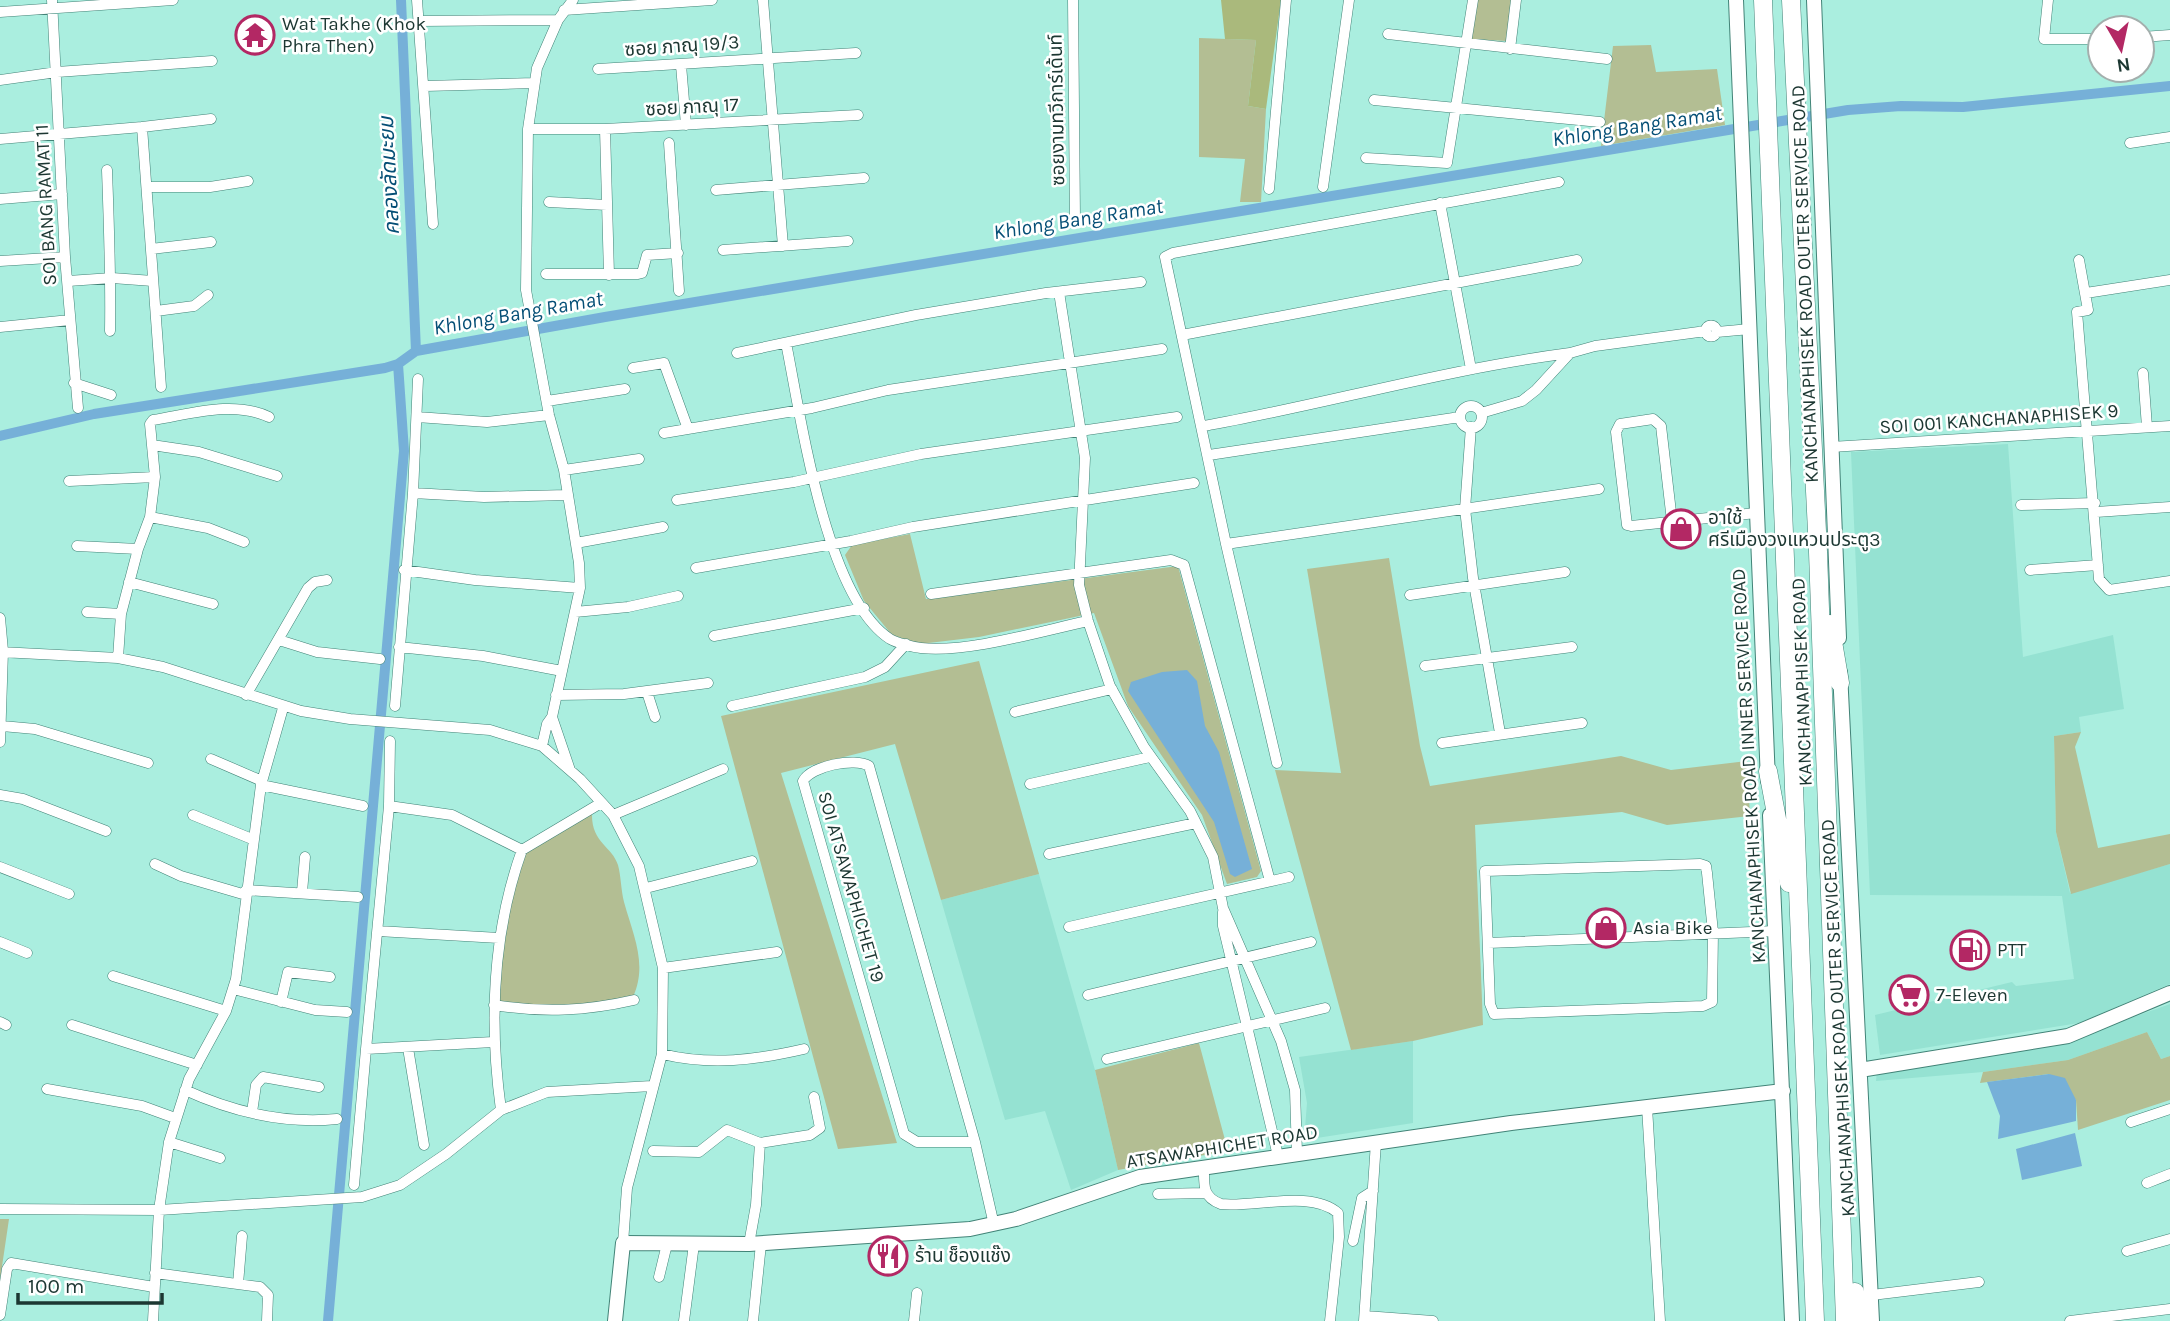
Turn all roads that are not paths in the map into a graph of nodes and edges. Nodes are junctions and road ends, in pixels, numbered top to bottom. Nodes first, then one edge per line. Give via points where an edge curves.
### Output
1 (173, 0) edge
2 (417, 0) edge
3 (573, 0) edge
4 (712, 0) edge
5 (763, 0) edge
6 (1073, 0) edge
7 (1286, 0) edge
8 (1349, 0) edge
9 (1472, 0) edge
10 (1516, 0) edge
11 (1736, 0) edge
12 (1763, 0) edge
13 (1791, 0) edge
14 (1814, 0) edge
15 (2048, 0) edge
16 (52, 4) edge
17 (564, 10) junction
18 (0, 12) edge
19 (558, 20) junction
20 (419, 21) junction
21 (1388, 34) dead end
22 (2086, 39) edge
23 (1466, 44) junction
24 (1510, 49) junction
25 (856, 53) dead end
26 (768, 58) junction
27 (1607, 59) dead end
28 (212, 61) dead end
29 (681, 65) junction
30 (598, 69) dead end
31 (57, 72) junction
32 (0, 79) edge
33 (534, 83) junction
34 (425, 86) junction
35 (1374, 100) dead end
36 (1456, 108) junction
37 (858, 115) dead end
38 (211, 119) dead end
39 (772, 120) junction
40 (1600, 122) dead end
41 (686, 125) junction
42 (142, 127) junction
43 (528, 129) junction
44 (606, 129) junction
45 (60, 132) junction
46 (2170, 137) edge
47 (0, 139) edge
48 (669, 143) dead end
49 (2130, 143) dead end
50 (1366, 158) dead end
51 (107, 170) dead end
52 (863, 178) dead end
53 (248, 181) dead end
54 (1559, 182) dead end
55 (777, 184) junction
56 (149, 187) junction
57 (1323, 187) dead end
58 (1269, 189) dead end
59 (716, 190) dead end
60 (62, 194) junction
61 (0, 199) edge
62 (549, 202) dead end
63 (1440, 204) junction
64 (607, 205) junction
65 (1076, 219) dead end
66 (433, 223) dead end
67 (848, 241) dead end
68 (211, 242) dead end
69 (783, 246) junction
70 (151, 248) junction
71 (723, 250) dead end
72 (678, 253) junction
73 (65, 257) junction
74 (1577, 260) dead end
75 (2079, 260) dead end
76 (0, 261) edge
77 (546, 274) dead end
78 (609, 275) junction
79 (112, 278) junction
80 (2170, 280) edge
81 (68, 281) junction
82 (153, 282) junction
83 (1141, 282) dead end
84 (1456, 283) junction
85 (679, 291) dead end
86 (1059, 292) junction
87 (2086, 293) junction
88 (208, 295) dead end
89 (156, 311) junction
90 (70, 320) junction
91 (0, 327) edge
92 (1750, 329) junction
93 (110, 331) dead end
94 (1182, 335) junction
95 (786, 343) junction
96 (1163, 349) dead end
97 (737, 353) dead end
98 (1570, 353) junction
99 (1071, 363) junction
100 (633, 368) dead end
101 (1471, 369) junction
102 (2143, 373) dead end
103 (418, 379) dead end
104 (74, 383) junction
105 (162, 387) dead end
106 (625, 389) dead end
107 (111, 395) dead end
108 (547, 401) junction
109 (78, 408) dead end
110 (800, 410) junction
111 (1481, 413) junction
112 (549, 415) junction
113 (416, 416) junction
114 (269, 417) dead end
115 (1177, 417) dead end
116 (1460, 418) junction
117 (1203, 426) junction
118 (2170, 426) edge
119 (1471, 427) junction
120 (2147, 427) junction
121 (688, 429) junction
122 (1082, 430) junction
123 (2087, 431) junction
124 (664, 433) dead end
125 (152, 445) junction
126 (1831, 447) junction
127 (1209, 455) junction
128 (639, 459) dead end
129 (564, 470) junction
130 (277, 476) dead end
131 (155, 477) junction
132 (814, 478) junction
133 (69, 481) dead end
134 (1194, 483) dead end
135 (1600, 489) dead end
136 (413, 493) junction
137 (568, 495) junction
138 (677, 500) dead end
139 (1083, 500) junction
140 (2021, 505) dead end
141 (2095, 507) junction
142 (2170, 507) edge
143 (1465, 509) junction
144 (1756, 513) junction
145 (150, 517) junction
146 (1672, 521) junction
147 (663, 527) dead end
148 (244, 542) dead end
149 (576, 542) junction
150 (833, 544) junction
151 (1226, 544) junction
152 (77, 547) dead end
153 (138, 549) junction
154 (1818, 552) junction
155 (2098, 565) junction
156 (696, 568) dead end
157 (404, 570) junction
158 (2029, 570) dead end
159 (1566, 572) dead end
160 (1079, 573) junction
161 (327, 580) dead end
162 (2170, 581) edge
163 (129, 582) junction
164 (1474, 585) junction
165 (580, 588) junction
166 (931, 594) dead end
167 (1410, 595) dead end
168 (678, 596) dead end
169 (212, 604) dead end
170 (864, 608) junction
171 (87, 612) dead end
172 (575, 612) junction
173 (121, 614) junction
174 (0, 618) edge
175 (1088, 621) junction
176 (714, 636) dead end
177 (279, 640) junction
178 (906, 644) junction
179 (399, 647) junction
180 (1572, 648) dead end
181 (2, 652) edge
182 (118, 658) junction
183 (1485, 658) junction
184 (380, 660) dead end
185 (1425, 666) dead end
186 (562, 671) junction
187 (708, 683) dead end
188 (1840, 683) junction
189 (1112, 689) junction
190 (647, 692) junction
191 (246, 695) junction
192 (556, 695) junction
193 (395, 706) dead end
194 (732, 706) dead end
195 (283, 708) junction
196 (1015, 712) dead end
197 (552, 717) junction
198 (654, 717) dead end
199 (1582, 723) dead end
200 (1, 729) edge
201 (1500, 733) junction
202 (390, 741) dead end
203 (0, 742) edge
204 (1442, 743) dead end
205 (542, 746) junction
206 (1150, 757) junction
207 (211, 759) dead end
208 (148, 763) dead end
209 (1278, 763) dead end
210 (723, 769) dead end
211 (570, 770) junction
212 (1768, 771) junction
213 (262, 783) junction
214 (1030, 784) dead end
215 (0, 795) edge
216 (601, 803) junction
217 (363, 806) dead end
218 (389, 806) junction
219 (193, 815) dead end
220 (613, 815) junction
221 (1196, 823) junction
222 (106, 831) dead end
223 (252, 839) junction
224 (522, 850) junction
225 (1049, 854) dead end
226 (305, 857) dead end
227 (752, 861) dead end
228 (155, 864) dead end
229 (0, 867) edge
230 (1289, 877) dead end
231 (1270, 881) junction
232 (646, 888) junction
233 (246, 892) junction
234 (302, 892) junction
235 (1220, 892) junction
236 (69, 894) dead end
237 (358, 897) dead end
238 (1223, 908) junction
239 (1069, 927) dead end
240 (378, 931) junction
241 (1713, 932) junction
242 (1776, 932) junction
243 (499, 938) junction
244 (0, 942) edge
245 (1311, 942) dead end
246 (1800, 942) junction
247 (1488, 943) junction
248 (777, 951) dead end
249 (27, 953) dead end
250 (1244, 958) junction
251 (1232, 961) junction
252 (663, 968) junction
253 (113, 976) dead end
254 (330, 977) dead end
255 (233, 989) junction
256 (2170, 993) edge
257 (1088, 995) dead end
258 (634, 1000) dead end
259 (281, 1002) junction
260 (494, 1005) junction
261 (1325, 1008) dead end
262 (226, 1011) junction
263 (347, 1012) dead end
264 (1271, 1021) junction
265 (72, 1025) dead end
266 (1249, 1026) junction
267 (493, 1042) junction
268 (408, 1048) junction
269 (366, 1049) junction
270 (804, 1049) dead end
271 (662, 1054) junction
272 (1107, 1059) dead end
273 (197, 1065) junction
274 (1860, 1070) junction
275 (652, 1086) junction
276 (318, 1087) dead end
277 (47, 1089) dead end
278 (186, 1090) junction
279 (1783, 1091) junction
280 (814, 1097) dead end
281 (1647, 1107) junction
282 (2170, 1109) edge
283 (501, 1110) junction
284 (252, 1112) junction
285 (175, 1118) junction
286 (337, 1119) dead end
287 (2131, 1122) dead end
288 (169, 1142) junction
289 (975, 1142) junction
290 (1376, 1142) junction
291 (760, 1143) junction
292 (424, 1145) dead end
293 (653, 1151) dead end
294 (1297, 1154) junction
295 (1278, 1156) junction
296 (220, 1158) dead end
297 (1204, 1166) junction
298 (2170, 1174) edge
299 (2147, 1183) dead end
300 (354, 1185) dead end
301 (1373, 1191) junction
302 (1205, 1193) junction
303 (1157, 1194) dead end
304 (0, 1209) edge
305 (159, 1210) junction
306 (994, 1225) junction
307 (242, 1236) dead end
308 (2170, 1240) edge
309 (1353, 1241) dead end
310 (623, 1243) junction
311 (667, 1244) junction
312 (694, 1244) junction
313 (755, 1244) junction
314 (2127, 1251) dead end
315 (1843, 1252) junction
316 (155, 1273) junction
317 (659, 1277) dead end
318 (1979, 1282) dead end
319 (238, 1284) junction
320 (154, 1287) junction
321 (917, 1293) dead end
322 (1872, 1294) junction
323 (2170, 1309) edge
324 (0, 1315) edge
325 (1364, 1318) edge
326 (153, 1321) edge
327 (267, 1321) edge
328 (615, 1321) edge
329 (684, 1321) edge
330 (753, 1321) edge
331 (914, 1321) edge
332 (1330, 1321) edge
333 (1433, 1321) edge
334 (1660, 1321) edge
335 (1792, 1321) edge
336 (1815, 1321) edge
337 (1845, 1321) edge
338 (1858, 1321) edge
339 (1872, 1321) edge
340 (2070, 1321) edge

1 - 16 street
2 - 20 street
3 - 17 street
4 - 17 street
5 - 26 street
6 - 65 street, ซอยงามทวีการ์เด้นท์
7 - 58 street
8 - 57 street
9 - 23 street
10 - 24 street
11 - 92 main road, KANCHANAPHISEK ROAD INNER SERVICE ROAD
12 - 246 highway, KANCHANAPHISEK ROAD
13 - 154 highway, KANCHANAPHISEK ROAD
14 - 126 main road, KANCHANAPHISEK ROAD OUTER SERVICE ROAD
15 - 22 street via 2044,39
16 - 18 street
16 - 31 street, SOI BANG RAMAT 11
17 - 19 street
19 - 20 street
19 - 33 street
20 - 34 street
21 - 23 street
23 - 24 street
23 - 36 street
24 - 27 street
25 - 26 street, ซอย ภาณุ 19/3
26 - 29 street, ซอย ภาณุ 19/3
26 - 39 street
28 - 31 street
29 - 30 street, ซอย ภาณุ 19/3
29 - 41 street
31 - 32 street
31 - 45 street, SOI BANG RAMAT 11
33 - 34 street
33 - 43 street
34 - 66 street
35 - 36 street
36 - 40 street
36 - 50 street via 1447,163
37 - 39 street, ซอย ภาณุ 17
38 - 42 street
39 - 41 street, ซอย ภาณุ 17
39 - 55 street
41 - 44 street, ซอย ภาณุ 17
42 - 45 street
42 - 56 street
43 - 44 street, ซอย ภาณุ 17
43 - 108 street via 526,290
44 - 64 street
45 - 47 street
45 - 60 street, SOI BANG RAMAT 11
46 - 49 street
48 - 72 street
51 - 79 street
52 - 55 street
53 - 56 street via 210,187
54 - 63 street
55 - 59 street
55 - 69 street
56 - 70 street
60 - 61 street
60 - 73 street, SOI BANG RAMAT 11
62 - 64 street
63 - 84 street
63 - 94 street via 1165,257
64 - 78 street
67 - 69 street
68 - 70 street
69 - 71 street
70 - 82 street
72 - 78 street via 647,255 642,273
72 - 85 street
73 - 76 street
73 - 81 street, SOI BANG RAMAT 11
74 - 84 street
75 - 87 street
77 - 78 street
79 - 81 street
79 - 82 street
79 - 93 street
80 - 87 street
81 - 90 street, SOI BANG RAMAT 11
82 - 89 street
83 - 86 street
84 - 94 street
84 - 101 street
86 - 95 street via 916,315
86 - 99 street
87 - 123 street via 2088,310 2077,312
88 - 89 street via 194,306
89 - 105 street
90 - 91 street
90 - 104 street, SOI BANG RAMAT 11
92 - 98 street via 1717,331 1709,336 1706,331
92 - 144 main road, KANCHANAPHISEK ROAD INNER SERVICE ROAD
94 - 117 street
95 - 97 street
95 - 110 street
96 - 99 street
98 - 101 street
98 - 111 street via 1522,401
99 - 110 street via 888,390
99 - 122 street
100 - 121 street via 664,363
101 - 117 street
102 - 120 street
103 - 113 street
104 - 107 street
104 - 109 street, SOI BANG RAMAT 11
106 - 108 street
108 - 112 street
110 - 121 street
110 - 132 street
111 - 116 street via 1469,406
111 - 119 street via 1480,423
112 - 113 street via 487,422
112 - 129 street
113 - 136 street
114 - 125 street via 230,408 153,420
115 - 122 street
116 - 119 street
116 - 127 street
117 - 127 street
118 - 120 street, SOI 001 KANCHANAPHISEK 9
119 - 143 street
120 - 123 street, SOI 001 KANCHANAPHISEK 9
121 - 124 street
122 - 132 street via 921,454
122 - 139 street
123 - 126 street, SOI 001 KANCHANAPHISEK 9
123 - 141 street
125 - 130 street via 199,452
125 - 131 street
126 - 188 main road, KANCHANAPHISEK ROAD OUTER SERVICE ROAD
127 - 151 street
128 - 129 street
129 - 137 street
131 - 133 street
131 - 145 street
132 - 138 street
132 - 150 street
134 - 139 street
135 - 143 street
136 - 137 street
136 - 157 street
137 - 149 street
139 - 150 street
139 - 160 street
140 - 141 street
141 - 142 street
141 - 155 street
143 - 151 street
143 - 164 street
144 - 146 street
144 - 212 main road, KANCHANAPHISEK ROAD INNER SERVICE ROAD
145 - 148 street via 208,528
145 - 153 street
146 - 146 street via 1631,526 1625,522 1616,432 1620,424 1653,419 1661,426
147 - 149 street
149 - 165 street
150 - 156 street
150 - 170 street
151 - 209 street
152 - 153 street
153 - 163 street
154 - 188 highway
154 - 315 highway, KANCHANAPHISEK ROAD
155 - 158 street
155 - 162 street via 2099,579 2109,590
157 - 165 street
157 - 179 street
159 - 164 street
160 - 166 street
160 - 175 street
160 - 231 street via 1171,560 1184,565
161 - 177 street via 308,588
163 - 169 street
163 - 173 street
164 - 167 street
164 - 183 street
165 - 172 street
168 - 172 street
170 - 176 street
170 - 178 street via 891,640
171 - 173 street
172 - 186 street
173 - 182 street
174 - 181 street
175 - 178 street via 949,647
175 - 189 street
177 - 184 street via 317,652
177 - 191 street
178 - 194 street via 885,667 865,677
179 - 186 street
179 - 193 street
180 - 183 street
181 - 182 street
181 - 200 street
182 - 191 street via 163,667
183 - 185 street
183 - 201 street
186 - 192 street
187 - 190 street
188 - 274 main road, KANCHANAPHISEK ROAD OUTER SERVICE ROAD
189 - 196 street
189 - 206 street
190 - 192 street
190 - 198 street
191 - 195 street
192 - 197 street
195 - 205 street via 350,719 490,730
195 - 213 street
197 - 205 street
197 - 211 street
199 - 201 street
200 - 203 street
200 - 208 street via 35,729
201 - 204 street
202 - 218 street
205 - 211 street
206 - 214 street
206 - 221 street
207 - 213 street
210 - 220 street
211 - 216 street
212 - 242 main road, KANCHANAPHISEK ROAD INNER SERVICE ROAD
212 - 246 highway
213 - 217 street
213 - 223 street
215 - 222 street via 23,799
216 - 220 street
216 - 224 street
218 - 224 street via 452,815
218 - 240 street
219 - 223 street
220 - 232 street
221 - 225 street
221 - 235 street via 1213,857
223 - 233 street
224 - 243 street
226 - 234 street
227 - 232 street
228 - 233 street via 181,876
229 - 236 street
230 - 231 street
231 - 235 street
232 - 252 street
233 - 234 street
233 - 255 street
234 - 237 street
235 - 238 street
235 - 239 street
238 - 250 street
238 - 251 street
240 - 243 street
240 - 269 street
241 - 242 street
241 - 247 street
241 - 247 street via 1706,866 1700,864 1485,871
241 - 247 street via 1712,1002 1703,1006 1494,1014
242 - 279 main road, KANCHANAPHISEK ROAD INNER SERVICE ROAD
243 - 260 street
244 - 249 street
245 - 250 street
246 - 336 highway, KANCHANAPHISEK ROAD
248 - 252 street
250 - 251 street
250 - 264 street
251 - 257 street
251 - 266 street
252 - 271 street
253 - 262 street
254 - 259 street via 288,972
255 - 259 street
255 - 262 street
256 - 274 main road via 2068,1036
258 - 260 street via 590,1010
259 - 263 street
260 - 267 street
261 - 264 street
262 - 273 street
264 - 266 street
264 - 294 street via 1295,1090
265 - 273 street
266 - 272 street
266 - 295 street
267 - 268 street
267 - 283 street
268 - 269 street
268 - 292 street
269 - 300 street
270 - 271 street via 716,1062
271 - 275 street
273 - 278 street
274 - 322 main road, KANCHANAPHISEK ROAD OUTER SERVICE ROAD
275 - 283 street via 547,1093
275 - 310 street via 625,1204
276 - 284 street via 263,1077 256,1085
277 - 285 street via 142,1106
278 - 284 street
278 - 285 street
279 - 281 main road, ATSAWAPHICHET ROAD
279 - 335 main road, KANCHANAPHISEK ROAD INNER SERVICE ROAD
280 - 291 street via 820,1122 817,1132
281 - 290 main road, ATSAWAPHICHET ROAD
281 - 334 street
282 - 287 street
283 - 305 street via 400,1185 362,1197
284 - 286 street via 283,1119
285 - 288 street
288 - 296 street
288 - 305 street
289 - 289 street, SOI ATSAWAPHICHET 19 via 869,766 848,762 812,773 803,781 904,1134 917,1142
289 - 306 street, SOI ATSAWAPHICHET 19
290 - 294 main road, ATSAWAPHICHET ROAD
290 - 301 street
291 - 293 street via 727,1130 699,1152
291 - 313 street
294 - 295 main road, ATSAWAPHICHET ROAD
295 - 297 main road, ATSAWAPHICHET ROAD
297 - 302 street
297 - 306 main road, ATSAWAPHICHET ROAD via 1105,1186
298 - 299 street
301 - 309 street via 1362,1198
301 - 325 street
302 - 303 street
302 - 332 street via 1221,1204 1292,1201 1338,1213
304 - 305 street
305 - 316 street
306 - 313 main road, ATSAWAPHICHET ROAD
307 - 319 street
308 - 314 street
310 - 311 main road, ATSAWAPHICHET ROAD
310 - 328 main road
311 - 312 main road, ATSAWAPHICHET ROAD
311 - 317 street
312 - 313 main road, ATSAWAPHICHET ROAD
312 - 329 street
313 - 330 street
315 - 337 highway, KANCHANAPHISEK ROAD
315 - 338 highway via 1853,1276
316 - 319 street
316 - 320 street
318 - 322 street
319 - 327 street via 267,1291
320 - 324 street via 11,1263
320 - 326 street
321 - 331 street
322 - 339 main road, KANCHANAPHISEK ROAD OUTER SERVICE ROAD
323 - 340 street
325 - 333 street

